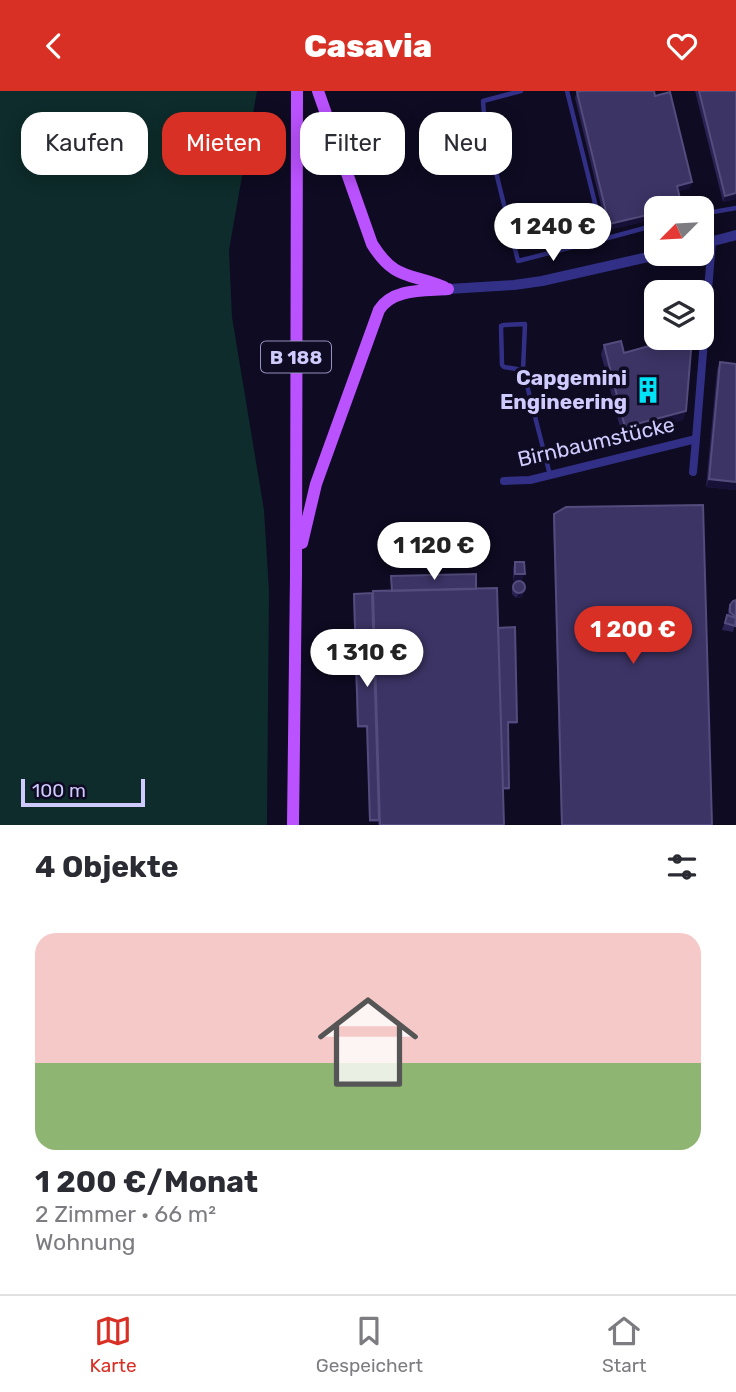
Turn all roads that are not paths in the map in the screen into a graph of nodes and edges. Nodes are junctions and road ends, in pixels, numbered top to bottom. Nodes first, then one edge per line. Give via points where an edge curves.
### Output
1 (297, 91) edge
2 (318, 91) edge
3 (521, 91) edge
4 (567, 91) edge
5 (736, 208) edge
6 (714, 212) edge
7 (644, 228) edge
8 (736, 235) edge
9 (604, 239) junction
10 (714, 240) edge
11 (644, 258) edge
12 (706, 266) edge
13 (447, 289) junction
14 (523, 370) junction
15 (696, 439) junction
16 (693, 473) dead end
17 (550, 475) junction
18 (504, 481) dead end
19 (296, 575) junction
20 (293, 825) edge

1 - 19 main road, B 188
2 - 13 main road via 378,254 398,273
3 - 9 lane via 483,101 485,128 517,261
4 - 9 lane
5 - 6 lane
7 - 9 lane
8 - 10 street, Birnbaumstücke
11 - 13 street via 542,281
12 - 15 street, Birnbaumstücke
13 - 19 main road via 399,294 387,299 379,310 316,484
14 - 14 lane via 525,324 501,326 502,365
14 - 17 lane
15 - 16 street, Birnbaumstücke
15 - 17 street, Birnbaumstücke
17 - 18 street, Birnbaumstücke
19 - 20 main road, B 188

